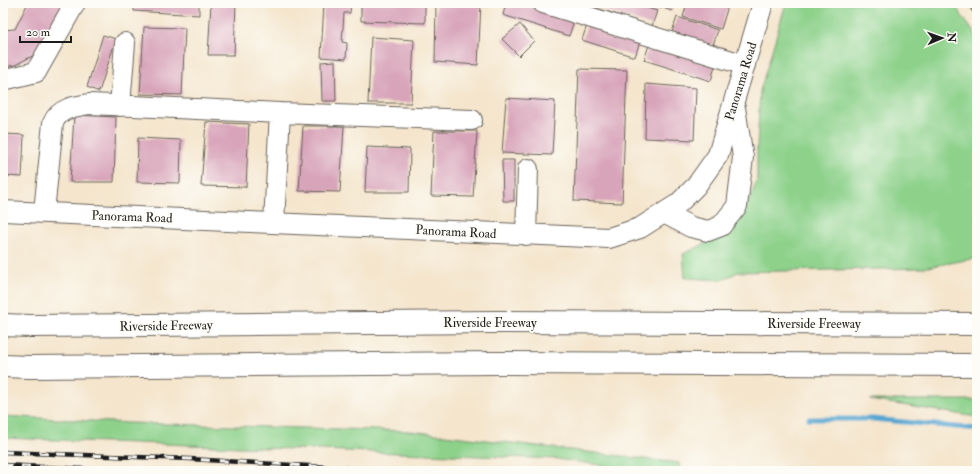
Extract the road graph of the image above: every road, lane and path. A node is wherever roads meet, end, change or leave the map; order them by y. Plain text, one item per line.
1 (75, 3) edge
2 (543, 3) edge
3 (763, 3) edge
4 (125, 43) dead end
5 (745, 65) junction
6 (3, 80) edge
7 (734, 102) junction
8 (120, 106) junction
9 (280, 113) junction
10 (472, 120) dead end
11 (528, 169) dead end
12 (3, 211) edge
13 (44, 212) junction
14 (664, 213) junction
15 (274, 222) junction
16 (526, 235) junction
17 (977, 324) edge
18 (3, 325) edge
19 (977, 365) edge
20 (3, 366) edge

1 - 6 street
2 - 5 street
3 - 5 street, Panorama Road
4 - 8 street
5 - 7 street, Panorama Road
7 - 14 street, Panorama Road
7 - 14 street
8 - 9 street
8 - 13 street
9 - 10 street
9 - 15 street
11 - 16 street
12 - 13 street, Panorama Road
13 - 15 street, Panorama Road
14 - 16 street, Panorama Road
15 - 16 street, Panorama Road
17 - 18 highway, Riverside Freeway
19 - 20 highway

